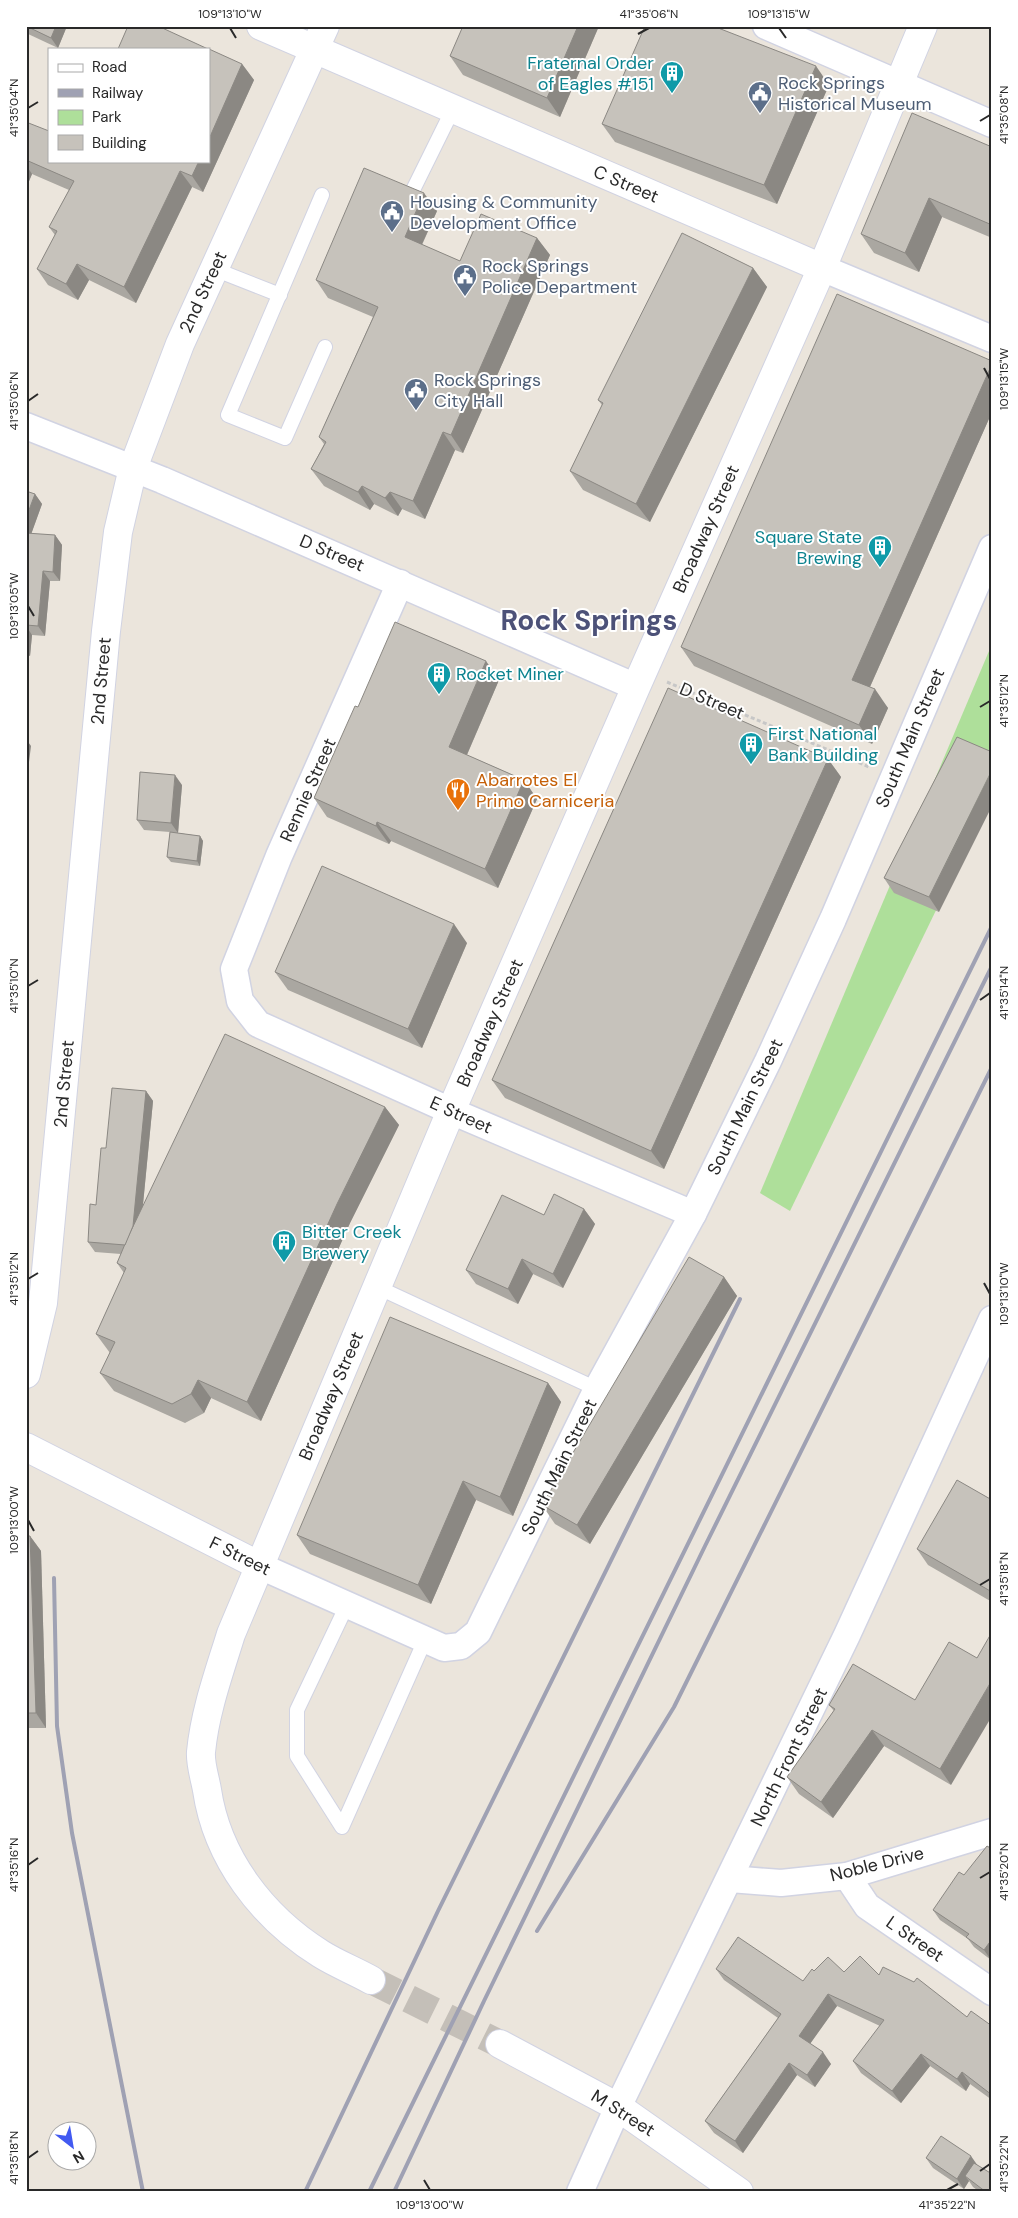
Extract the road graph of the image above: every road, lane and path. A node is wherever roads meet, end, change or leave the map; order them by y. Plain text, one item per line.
1 (261, 26) edge
2 (766, 26) edge
3 (923, 26) edge
4 (319, 38) edge
5 (898, 84) junction
6 (453, 110) junction
7 (992, 124) edge
8 (414, 190) edge
9 (322, 195) dead end
10 (214, 268) junction
11 (822, 268) junction
12 (280, 295) junction
13 (992, 338) edge
14 (325, 348) dead end
15 (26, 426) edge
16 (133, 468) junction
17 (992, 548) edge
18 (400, 582) junction
19 (639, 679) junction
20 (892, 777) junction
21 (240, 1001) joint
22 (451, 1111) junction
23 (693, 1214) junction
24 (377, 1287) junction
25 (992, 1319) edge
26 (984, 1356) edge
27 (26, 1374) edge
28 (597, 1389) junction
29 (26, 1447) edge
30 (260, 1566) junction
31 (347, 1605) junction
32 (425, 1640) junction
33 (461, 1646) joint
34 (992, 1832) edge
35 (847, 1876) junction
36 (730, 1878) junction
37 (371, 1980) tunnel mouth
38 (992, 1992) edge
39 (500, 2044) tunnel mouth
40 (618, 2107) junction
41 (580, 2192) edge
42 (740, 2192) edge

1 - 4 street, C Street
2 - 5 street
3 - 5 street, Broadway Street
4 - 6 street, C Street
4 - 10 street, 2nd Street
5 - 7 street
5 - 11 street, Broadway Street
6 - 8 lane
6 - 11 street, C Street
9 - 12 lane
10 - 12 lane
10 - 16 street, 2nd Street
11 - 13 street, C Street
11 - 19 street, Broadway Street
12 - 14 lane
15 - 16 street, D Street
16 - 18 street, D Street
16 - 27 street, 2nd Street
17 - 20 street, South Main Street
18 - 19 street, D Street
18 - 21 street, Rennie Street
19 - 20 path, D Street
19 - 22 street, Broadway Street
20 - 23 street, South Main Street
21 - 22 street, E Street
22 - 23 street, E Street
22 - 24 street, Broadway Street
23 - 28 street, South Main Street
24 - 28 lane
24 - 30 street, Broadway Street
25 - 26 street, North Front Street
26 - 36 street, North Front Street
28 - 33 street, South Main Street
29 - 30 street, F Street
30 - 31 street, F Street
30 - 37 street, Broadway Street
31 - 32 street, F Street
31 - 32 lane
32 - 33 street, F Street
34 - 35 street, Noble Drive
35 - 36 street, Noble Drive
35 - 38 street, L Street
36 - 40 street, North Front Street
39 - 40 street, M Street
40 - 41 street, North Front Street
40 - 42 street, M Street

